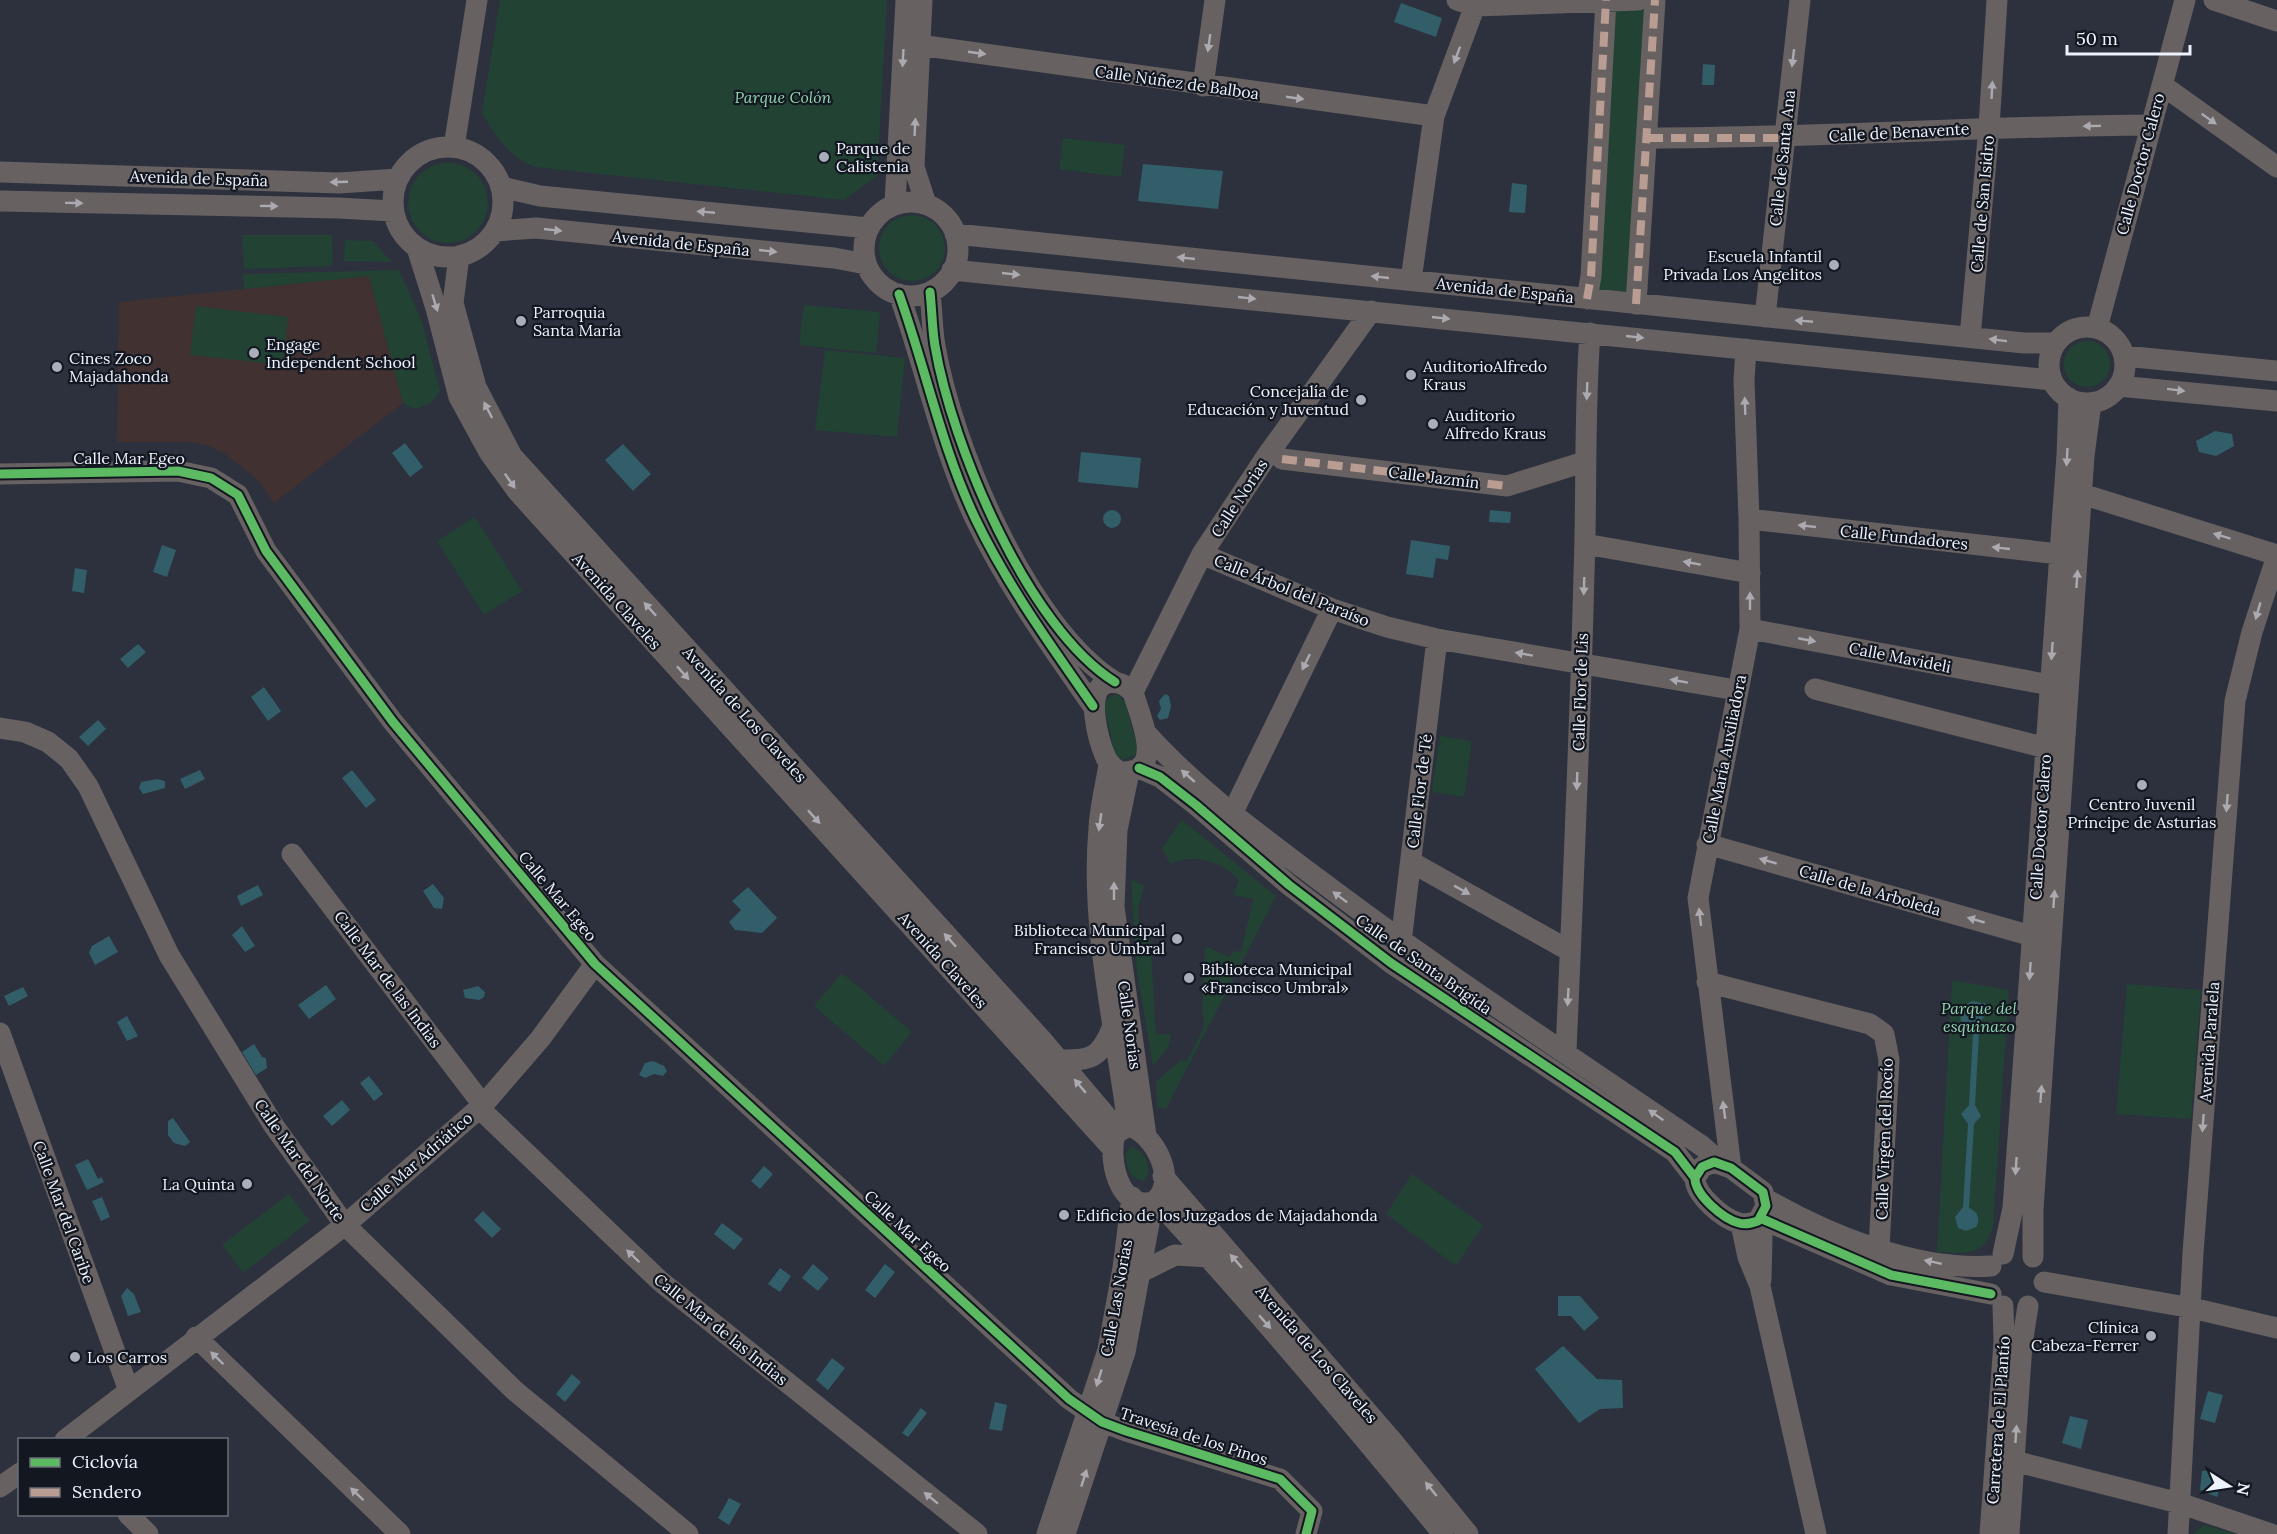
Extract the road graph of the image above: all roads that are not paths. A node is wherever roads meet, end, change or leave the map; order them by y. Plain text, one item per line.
1 (477, 0) edge
2 (906, 0) edge
3 (922, 0) edge
4 (1215, 0) edge
5 (1638, 0) edge
6 (1655, 0) edge
7 (1800, 0) edge
8 (1997, 0) edge
9 (2185, 0) edge
10 (2214, 0) edge
11 (1606, 1) edge
12 (1469, 2) edge
13 (2277, 21) edge
14 (919, 45) junction
15 (2162, 85) junction
16 (1203, 86) junction
17 (1434, 117) junction
18 (2151, 125) junction
19 (1989, 127) junction
20 (1648, 138) junction
21 (1784, 138) junction
22 (454, 147) junction
23 (2277, 167) edge
24 (0, 172) edge
25 (398, 179) junction
26 (501, 188) junction
27 (0, 201) edge
28 (895, 204) junction
29 (926, 204) junction
30 (393, 211) junction
31 (868, 228) junction
32 (495, 231) junction
33 (955, 234) junction
34 (417, 248) junction
35 (459, 256) junction
36 (866, 264) junction
37 (952, 270) junction
38 (1411, 280) junction
39 (930, 292) junction
40 (899, 294) junction
41 (1587, 299) junction
42 (1636, 304) junction
43 (1371, 311) junction
44 (1765, 317) junction
45 (2097, 328) junction
46 (1590, 333) junction
47 (1970, 336) junction
48 (2056, 343) junction
49 (1746, 349) junction
50 (2124, 356) junction
51 (2277, 371) edge
52 (2052, 380) junction
53 (2118, 386) junction
54 (2069, 398) junction
55 (2277, 400) edge
56 (2091, 402) junction
57 (1282, 459) dead end
58 (1584, 462) junction
59 (0, 474) edge
60 (2082, 494) junction
61 (1749, 519) junction
62 (1585, 544) junction
63 (1202, 554) junction
64 (2059, 554) junction
65 (2277, 556) edge
66 (1750, 573) junction
67 (1332, 609) junction
68 (1750, 629) junction
69 (1437, 639) junction
70 (1582, 664) junction
71 (2050, 685) junction
72 (1124, 687) junction
73 (1815, 688) dead end
74 (1736, 690) junction
75 (1093, 706) junction
76 (0, 728) edge
77 (1145, 732) junction
78 (2046, 748) junction
79 (1110, 764) junction
80 (1134, 770) junction
81 (1232, 814) junction
82 (1707, 844) junction
83 (292, 854) dead end
84 (1411, 862) junction
85 (2032, 936) junction
86 (1401, 942) junction
87 (1570, 951) junction
88 (595, 964) junction
89 (1707, 982) junction
90 (1113, 1026) junction
91 (0, 1034) edge
92 (1566, 1051) junction
93 (1058, 1060) junction
94 (481, 1106) junction
95 (1126, 1135) junction
96 (1726, 1165) junction
97 (1163, 1176) junction
98 (1695, 1178) junction
99 (1132, 1197) junction
100 (1154, 1201) junction
101 (1756, 1215) junction
102 (345, 1225) junction
103 (1798, 1235) junction
104 (1879, 1248) junction
105 (1209, 1257) junction
106 (2033, 1257) junction
107 (1997, 1260) junction
108 (1141, 1272) junction
109 (1762, 1277) junction
110 (2044, 1282) junction
111 (1997, 1300) junction
112 (2028, 1306) junction
113 (2192, 1308) junction
114 (2277, 1328) edge
115 (196, 1337) junction
116 (129, 1391) junction
117 (1095, 1417) junction
118 (68, 1438) edge
119 (2014, 1461) junction
120 (18, 1474) edge
121 (0, 1487) edge
122 (2179, 1503) junction
123 (129, 1516) edge
124 (148, 1534) edge
125 (399, 1534) edge
126 (688, 1534) edge
127 (976, 1534) edge
128 (1047, 1534) edge
129 (1065, 1534) edge
130 (1306, 1534) edge
131 (1443, 1534) edge
132 (1468, 1534) edge
133 (1816, 1534) edge
134 (1990, 1534) edge
135 (2008, 1534) edge
136 (2178, 1534) edge
137 (2271, 1534) edge

1 - 22 street
2 -> 28 street
3 - 14 street
4 -> 16 street
5 - 11 street
6 - 20 street
7 -> 21 street, Calle de Santa Ana
19 -> 8 street, Calle de San Isidro
9 - 15 street, Calle Doctor Calero
10 - 13 street
11 - 12 street
11 - 41 street
12 -> 17 street
14 -> 16 street, Calle Núñez de Balboa
29 -> 14 street
15 - 18 street, Calle Doctor Calero
15 -> 23 street
16 -> 17 street, Calle Núñez de Balboa
17 - 38 street
18 -> 19 street, Calle de Benavente
18 - 45 street, Calle Doctor Calero
19 - 21 street, Calle de Benavente
19 - 47 street, Calle de San Isidro
20 - 21 street, Calle de Benavente
20 - 42 street
21 - 44 street, Calle de Santa Ana
22 - 25 street
22 - 26 street
25 -> 24 street, Avenida de España
25 - 30 street
31 -> 26 street, Avenida de España
26 - 32 street
27 -> 30 street, Avenida de España
28 - 29 street
28 - 31 street
29 - 33 street
30 - 34 street
31 - 36 street
32 - 35 street
32 -> 36 street, Avenida de España
33 - 37 street
38 -> 33 street, Avenida de España
34 - 35 street
34 -> 95 street, Avenida Claveles
93 -> 35 street, Avenida de Los Claveles
36 - 40 street
37 - 39 street
37 -> 43 street, Avenida de España
38 - 41 street, Avenida de España
39 - 40 street
39 - 72 street
40 - 75 street
41 - 42 street, Avenida de España
42 - 44 street, Avenida de España
43 -> 46 street, Avenida de España
43 - 63 street, Calle Norias
47 -> 44 street, Avenida de España
45 - 48 street
45 - 50 street
46 -> 49 street, Avenida de España
46 -> 58 street, Calle Flor de Lis
48 -> 47 street, Avenida de España
48 - 52 street
49 - 52 street, Avenida de España
61 -> 49 street, Calle María Auxiliadora
50 - 51 street
50 - 53 street
52 - 54 street
53 -> 55 street
53 - 56 street
54 - 56 street
54 -> 64 street, Calle Doctor Calero
56 - 60 street, Calle Doctor Calero
57 - 58 street, Calle Jazmín
58 - 62 street, Calle Flor de Lis
59 - 88 street, Calle Mar Egeo
65 -> 60 street
106 -> 60 street, Calle Doctor Calero
64 -> 61 street, Calle Fundadores
61 - 66 street, Calle María Auxiliadora
66 -> 62 street
62 -> 70 street, Calle Flor de Lis
63 - 67 street, Calle Árbol del Paraíso
63 - 72 street, Calle Norias
64 -> 71 street, Calle Doctor Calero
65 -> 113 street, Avenida Paralela
68 -> 66 street, Calle María Auxiliadora
67 - 69 street, Calle Árbol del Paraíso
67 -> 81 street
68 -> 71 street, Calle Mavideli
68 - 74 street, Calle María Auxiliadora
70 -> 69 street, Calle Árbol del Paraíso
69 - 84 street, Calle Flor de Té
74 -> 70 street, Calle Árbol del Paraíso
70 -> 87 street, Calle Flor de Lis
71 - 78 street, Calle Doctor Calero
72 - 75 street
72 - 77 street, Calle Norias
73 - 78 street
74 - 82 street, Calle María Auxiliadora
75 - 79 street
76 - 102 street, Calle Mar del Norte
77 - 80 street, Calle Norias
81 -> 77 street, Calle de Santa Brígida
78 - 85 street, Calle Doctor Calero
79 - 80 street, Calle de Santa Brígida
79 -> 90 street, Calle Norias
95 -> 80 street, Calle Norias
80 - 98 street, Calle de Santa Brígida
86 -> 81 street, Calle de Santa Brígida
85 -> 82 street, Calle de la Arboleda
89 -> 82 street, Calle María Auxiliadora
83 - 94 street, Calle Mar de las Indias
84 - 86 street, Calle Flor de Té
84 -> 87 street
85 -> 107 street, Calle Doctor Calero
86 - 92 street, Calle de Santa Brígida
87 -> 92 street, Calle Flor de Lis
88 - 94 street, Calle Mar Adriático
88 - 117 street, Calle Mar Egeo
96 -> 89 street, Calle María Auxiliadora
89 - 104 street, Calle Virgen del Rocío
90 - 93 street
90 - 95 street, Calle Norias
91 - 116 street, Calle Mar del Caribe
96 -> 92 street, Calle de Santa Brígida
95 -> 93 street, Avenida de Los Claveles
94 - 102 street, Calle Mar Adriático
127 -> 94 street, Calle Mar de las Indias
95 - 97 street
95 - 99 street
96 - 98 street
96 - 101 street, Calle de Santa Brígida
97 - 100 street
132 -> 97 street, Avenida de Los Claveles
98 - 101 street, Calle de Santa Brígida
99 - 100 street
99 -> 117 street, Calle Las Norias
100 - 105 street, Avenida de Los Claveles
100 - 108 street
101 - 103 street
101 - 104 street
101 - 109 street
102 - 115 street, Calle Mar Adriático
102 - 126 street, Calle Mar del Norte
103 - 109 street
103 - 111 street
107 -> 104 street
105 - 108 street
105 -> 131 street, Avenida de Los Claveles
106 - 107 street
106 - 110 street
107 - 111 street
108 - 117 street
109 - 133 street
110 - 112 street
110 - 113 street
111 - 112 street
111 - 134 street, Carretera de El Plantío
119 -> 112 street, Carretera de El Plantío
113 - 114 street
113 - 122 street, Avenida Paralela
115 - 116 street, Calle Mar Adriático
125 -> 115 street
116 - 118 street, Calle Mar Adriático
117 - 128 street, Calle Las Norias
129 -> 117 street
117 - 130 street, Travesía de los Pinos
119 - 122 street
119 - 135 street, Carretera de El Plantío
120 - 121 street
122 - 136 street, Avenida Paralela
122 - 137 street
123 - 124 street

